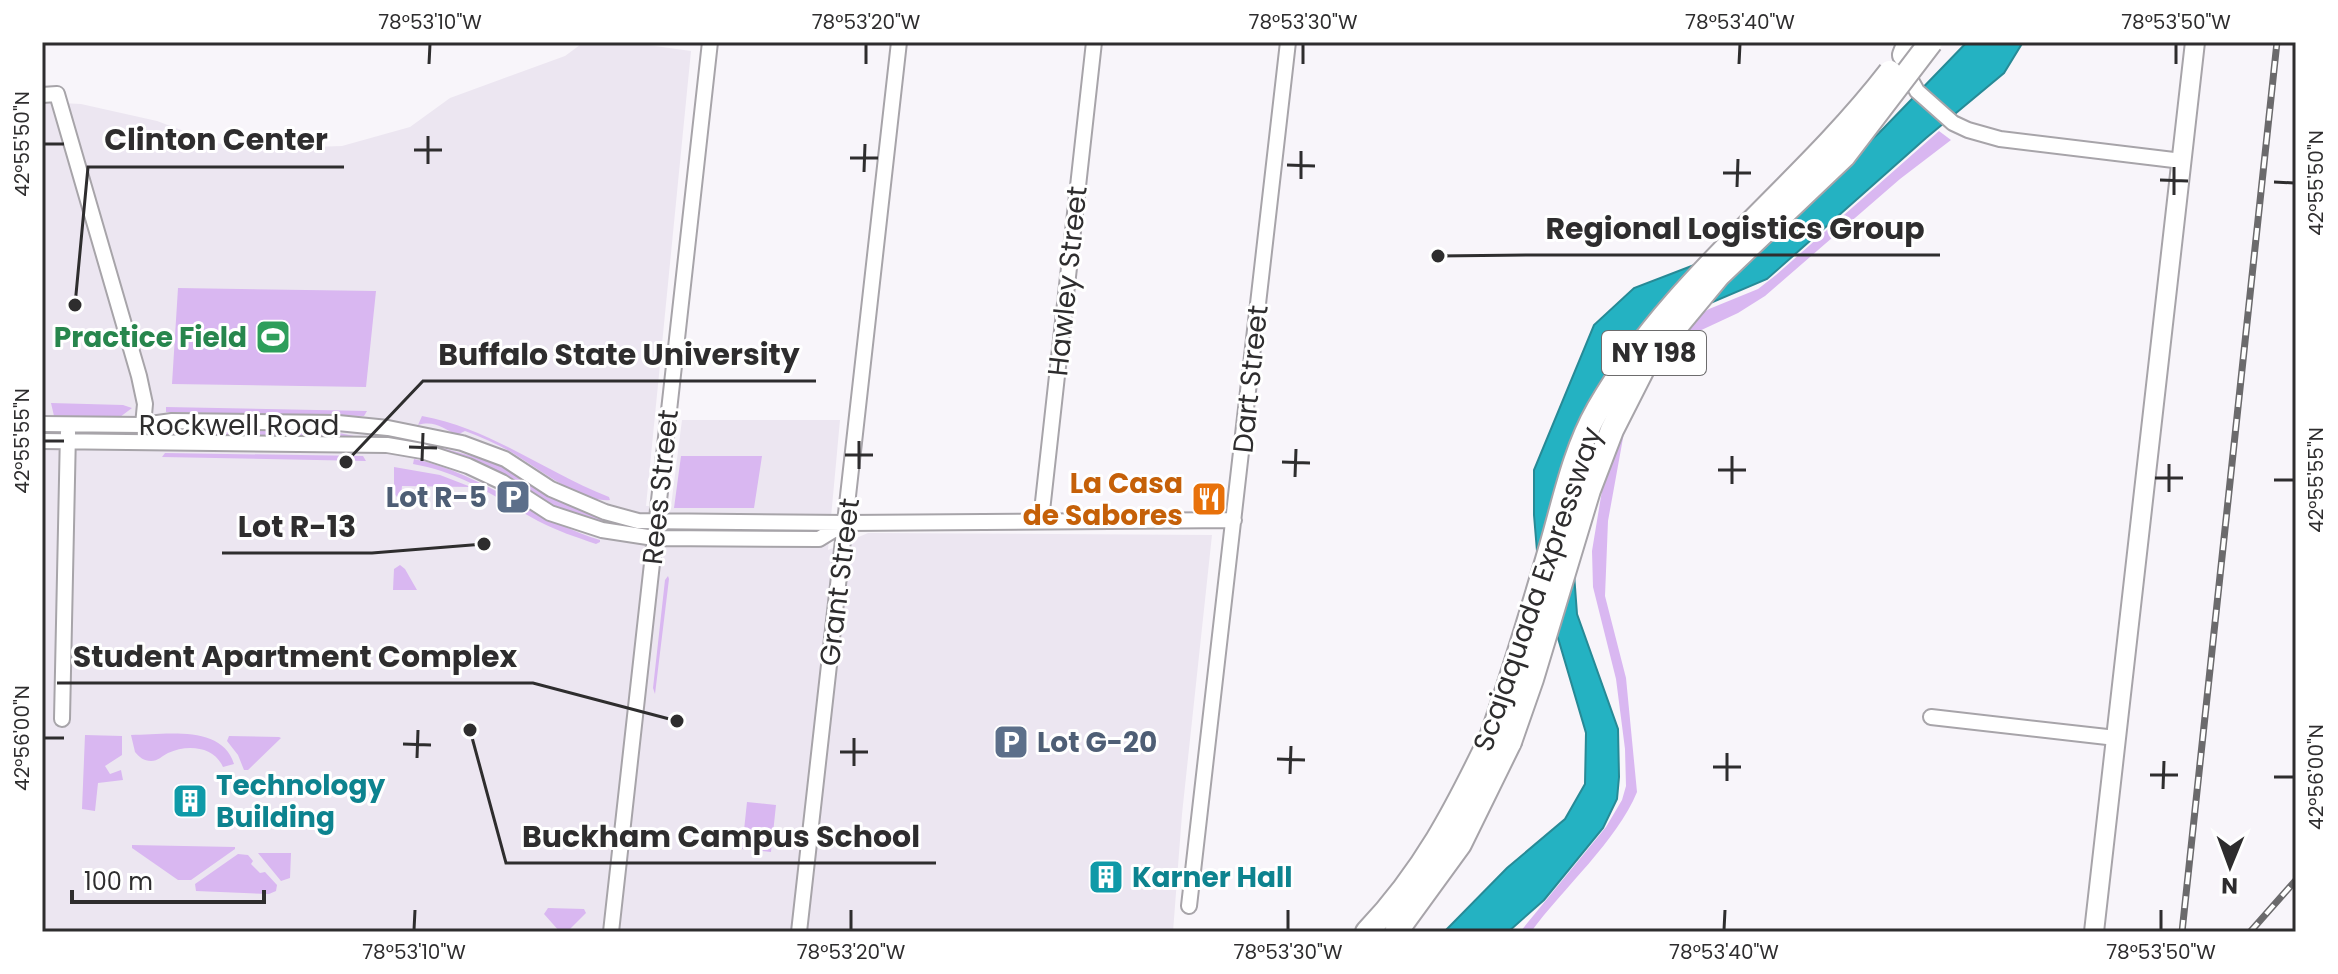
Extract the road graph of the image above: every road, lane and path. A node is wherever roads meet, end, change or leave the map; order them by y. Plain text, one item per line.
1 (710, 42) edge
2 (899, 42) edge
3 (1094, 42) edge
4 (1288, 42) edge
5 (1931, 42) edge
6 (1943, 42) edge
7 (2195, 42) edge
8 (1907, 49) edge
9 (49, 94) edge
10 (2182, 161) junction
11 (42, 424) edge
12 (68, 424) junction
13 (143, 425) junction
14 (42, 441) edge
15 (68, 441) junction
16 (1041, 520) junction
17 (1234, 520) junction
18 (656, 522) junction
19 (846, 523) junction
20 (654, 538) junction
21 (1931, 717) dead end
22 (62, 719) dead end
23 (2116, 738) junction
24 (1500, 740) junction
25 (1189, 906) dead end
26 (611, 932) edge
27 (799, 932) edge
28 (1367, 932) edge
29 (1396, 932) edge
30 (2094, 932) edge

1 - 18 street, Rees Street
2 - 19 street, Grant Street
3 - 16 street, Hawley Street
4 - 17 street, Dart Street
5 - 8 highway, Scajaquada Expressway / NY 198, bridge
6 - 8 highway, bridge
7 - 10 main road
8 - 10 street
8 - 24 highway, Scajaquada Expressway / NY 198, bridge
9 - 13 street
10 - 23 main road
11 - 12 street, Rockwell Road
12 - 13 street, Rockwell Road
12 - 15 street
13 - 18 street, Rockwell Road
14 - 15 street, Rockwell Road
15 - 20 street, Rockwell Road
15 - 22 street
16 - 17 street, Rockwell Road
16 - 19 street, Rockwell Road
17 - 25 street, Dart Street
18 - 19 street, Rockwell Road
18 - 20 street, Rees Street
19 - 20 street, Rockwell Road
19 - 27 street, Grant Street
20 - 26 street, Rees Street
21 - 23 street
23 - 30 main road
24 - 28 highway, Scajaquada Expressway / NY 198
24 - 29 highway, Scajaquada Expressway / NY 198

